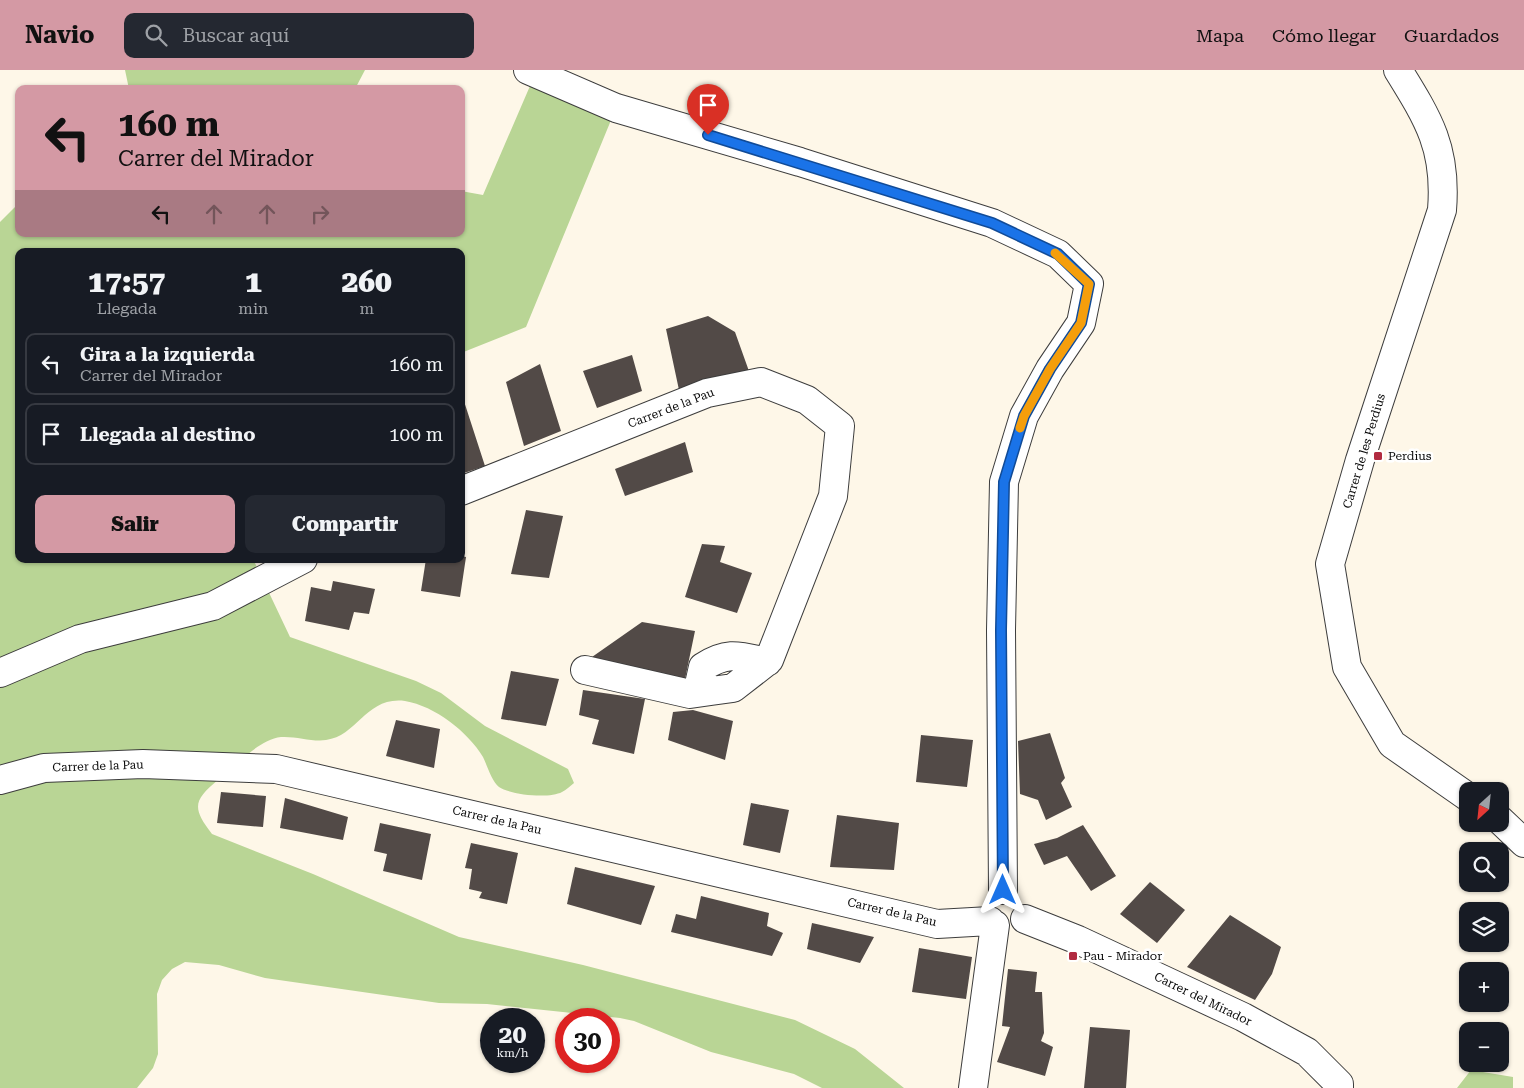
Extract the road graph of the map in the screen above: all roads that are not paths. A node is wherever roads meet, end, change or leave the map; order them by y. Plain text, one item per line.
1 (528, 70) edge
2 (1398, 70) edge
3 (465, 489) edge
4 (295, 563) edge
5 (585, 670) dead end
6 (0, 673) edge
7 (0, 780) edge
8 (1459, 791) edge
9 (1509, 829) edge
10 (1524, 843) edge
11 (1003, 890) junction
12 (1025, 919) junction
13 (992, 923) junction
14 (973, 1088) edge
15 (1339, 1088) edge

1 - 11 street
2 - 8 street, Carrer de les Perdius
3 - 5 street, Carrer de la Pau
4 - 6 street
7 - 13 street, Carrer de la Pau
9 - 10 street
11 - 12 street
11 - 13 street
12 - 13 street
12 - 15 street, Carrer del Mirador
13 - 14 street

